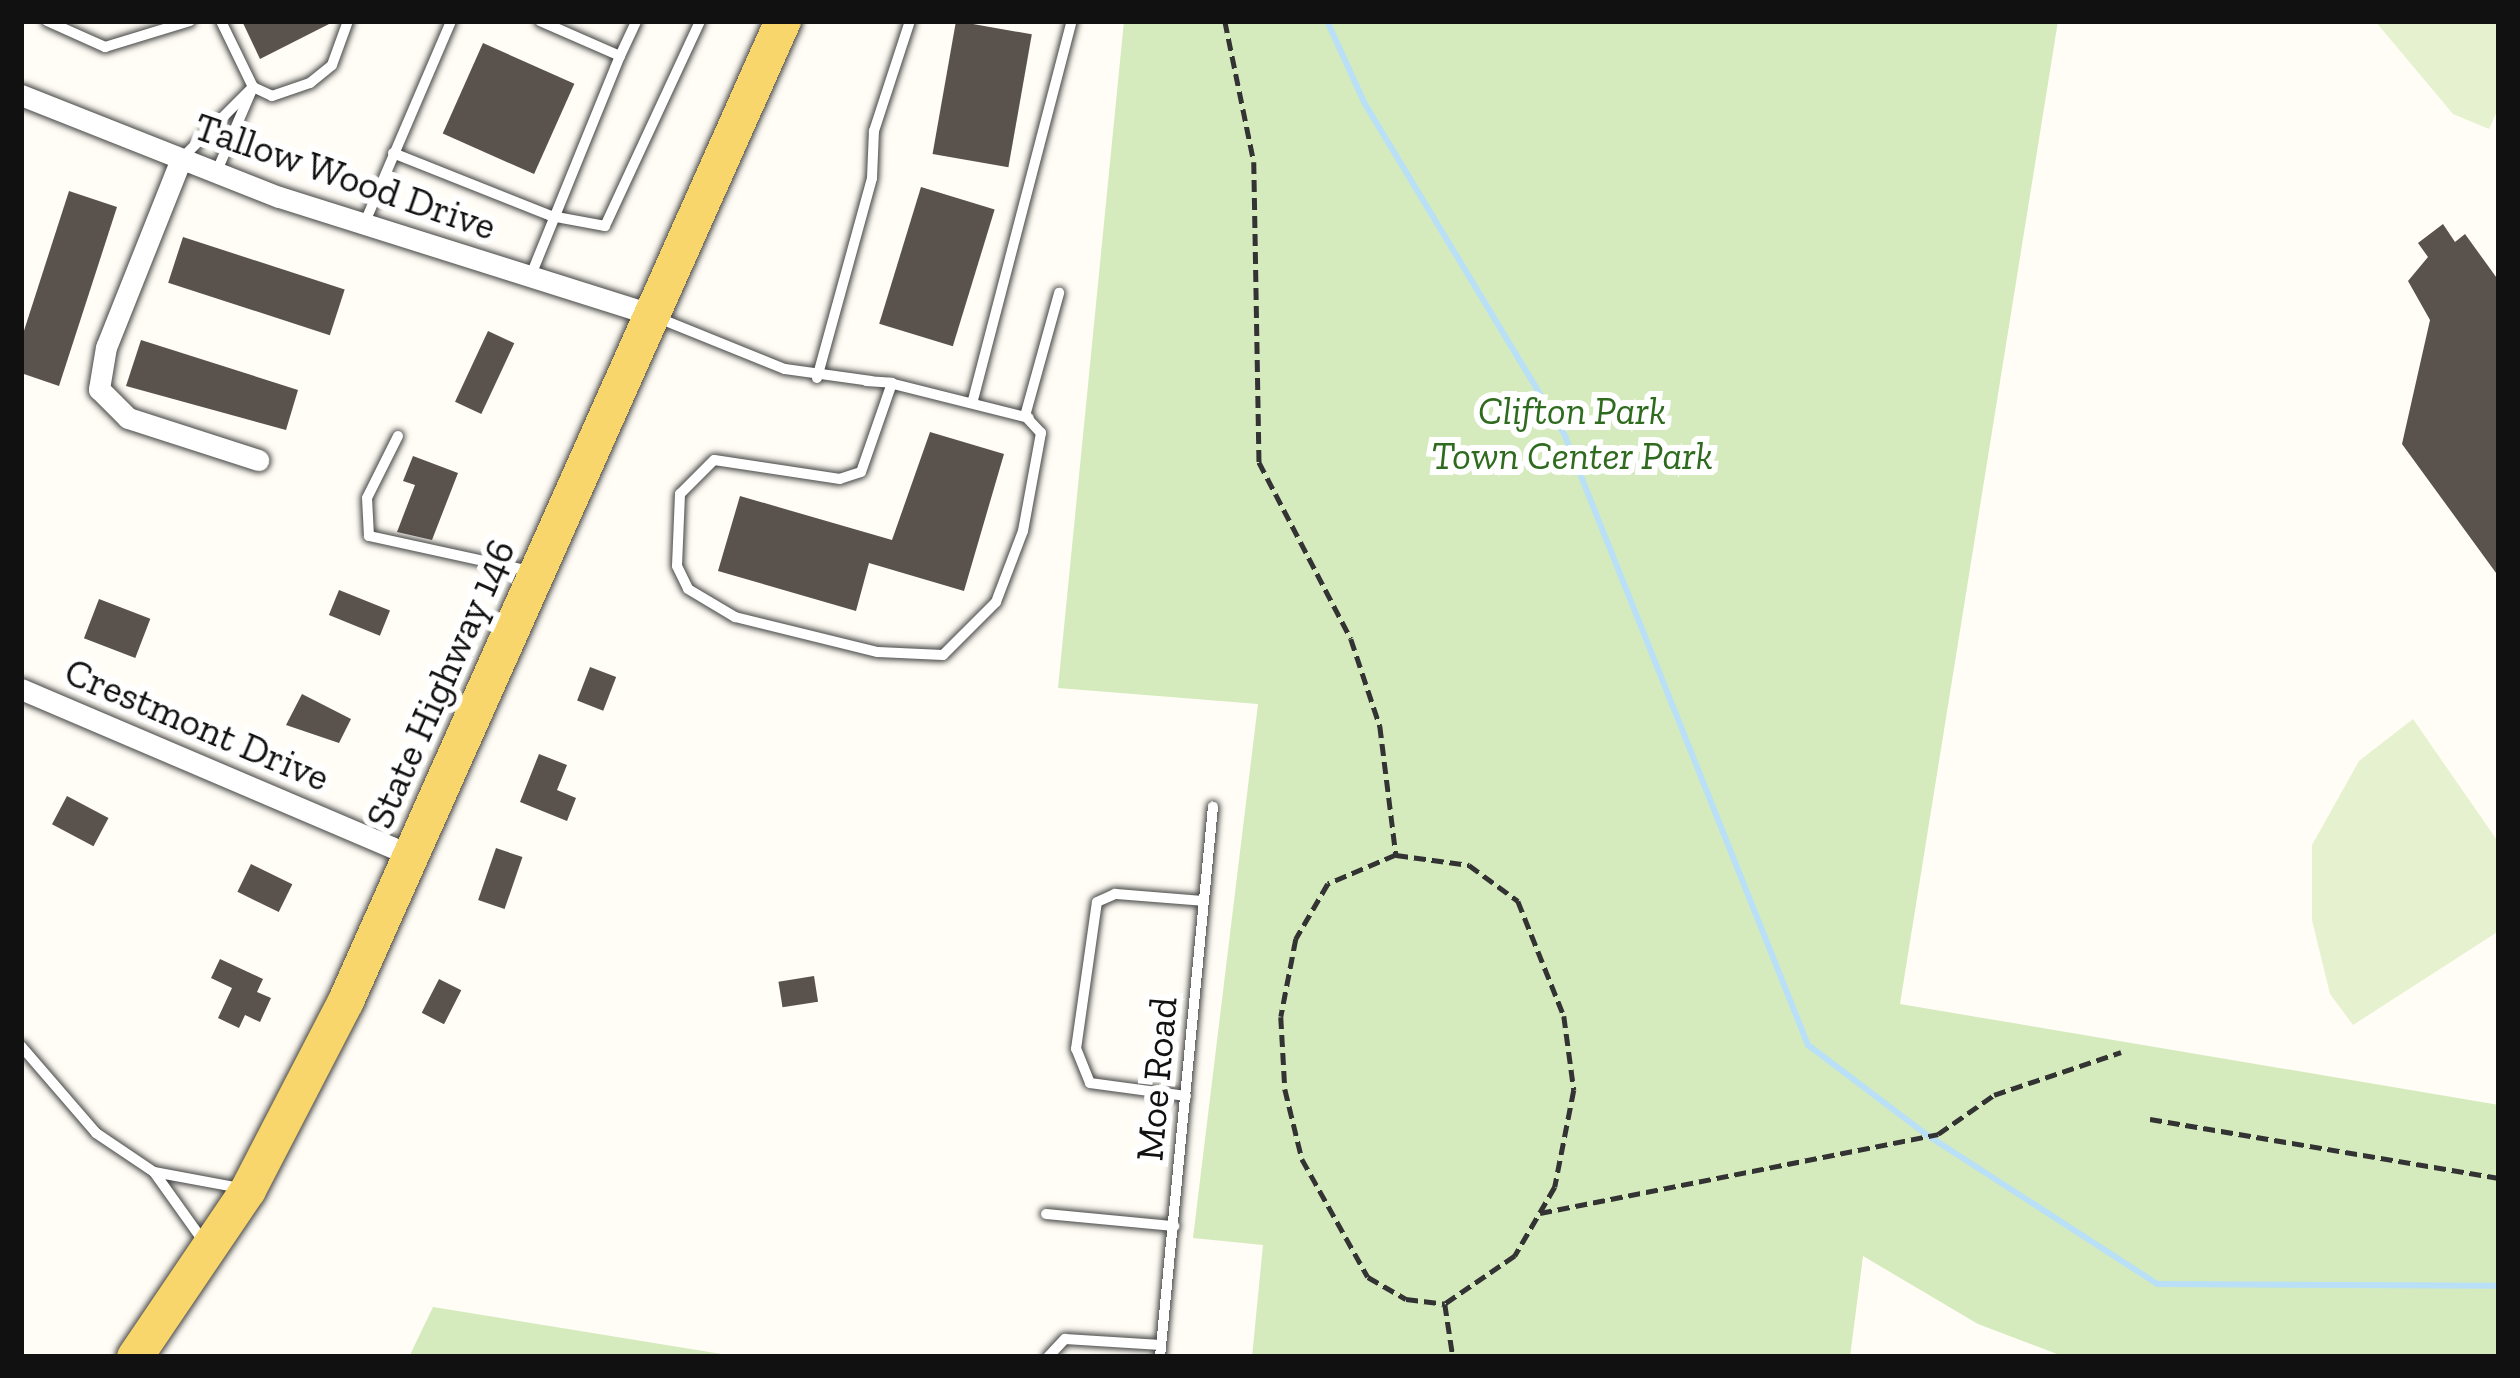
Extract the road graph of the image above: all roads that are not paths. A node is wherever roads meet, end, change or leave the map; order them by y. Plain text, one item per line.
1 (190, 21) edge
2 (221, 21) edge
3 (348, 21) edge
4 (451, 21) edge
5 (540, 21) edge
6 (636, 21) edge
7 (700, 21) edge
8 (783, 21) edge
9 (910, 21) edge
10 (1072, 21) edge
11 (54, 23) edge
12 (569, 27) edge
13 (620, 56) junction
14 (253, 87) junction
15 (21, 95) edge
16 (393, 153) junction
17 (181, 159) junction
18 (216, 173) junction
19 (551, 216) junction
20 (364, 224) junction
21 (530, 278) junction
22 (1059, 292) dead end
23 (650, 314) junction
24 (812, 377) junction
25 (892, 383) junction
26 (973, 400) junction
27 (1025, 416) junction
28 (398, 436) dead end
29 (258, 460) dead end
30 (536, 574) junction
31 (21, 689) edge
32 (1213, 807) dead end
33 (412, 856) junction
34 (1204, 902) junction
35 (21, 1046) edge
36 (1186, 1096) junction
37 (154, 1172) junction
38 (248, 1190) junction
39 (1046, 1214) dead end
40 (1174, 1226) junction
41 (211, 1251) junction
42 (1160, 1351) edge
43 (135, 1357) edge
44 (1048, 1357) edge

1 - 11 lane
2 - 14 lane
3 - 14 lane
4 - 16 lane
5 - 12 lane
6 - 13 lane
7 - 19 lane
8 - 23 main road, State Highway 146
9 - 24 lane
10 - 26 lane
12 - 13 lane
13 - 19 lane
14 - 17 lane
14 - 18 lane
15 - 17 street, Tallow Wood Drive
16 - 19 lane
16 - 20 lane
17 - 18 street, Tallow Wood Drive
17 - 29 street
18 - 20 street, Tallow Wood Drive
19 - 21 lane
20 - 21 street, Tallow Wood Drive
21 - 23 street, Tallow Wood Drive
22 - 27 lane
23 - 24 lane
23 - 30 main road, State Highway 146
24 - 25 lane
25 - 26 lane
25 - 27 lane
26 - 27 lane
28 - 30 lane
30 - 33 main road, State Highway 146
31 - 33 street, Crestmont Drive
32 - 34 lane, Moe Road
33 - 38 main road, State Highway 146
34 - 36 lane, Moe Road
34 - 36 lane
35 - 37 lane
36 - 40 lane, Moe Road
37 - 38 lane
37 - 41 lane
38 - 41 main road, State Highway 146
39 - 40 lane
40 - 42 lane, Moe Road
41 - 43 main road, State Highway 146
42 - 44 lane

